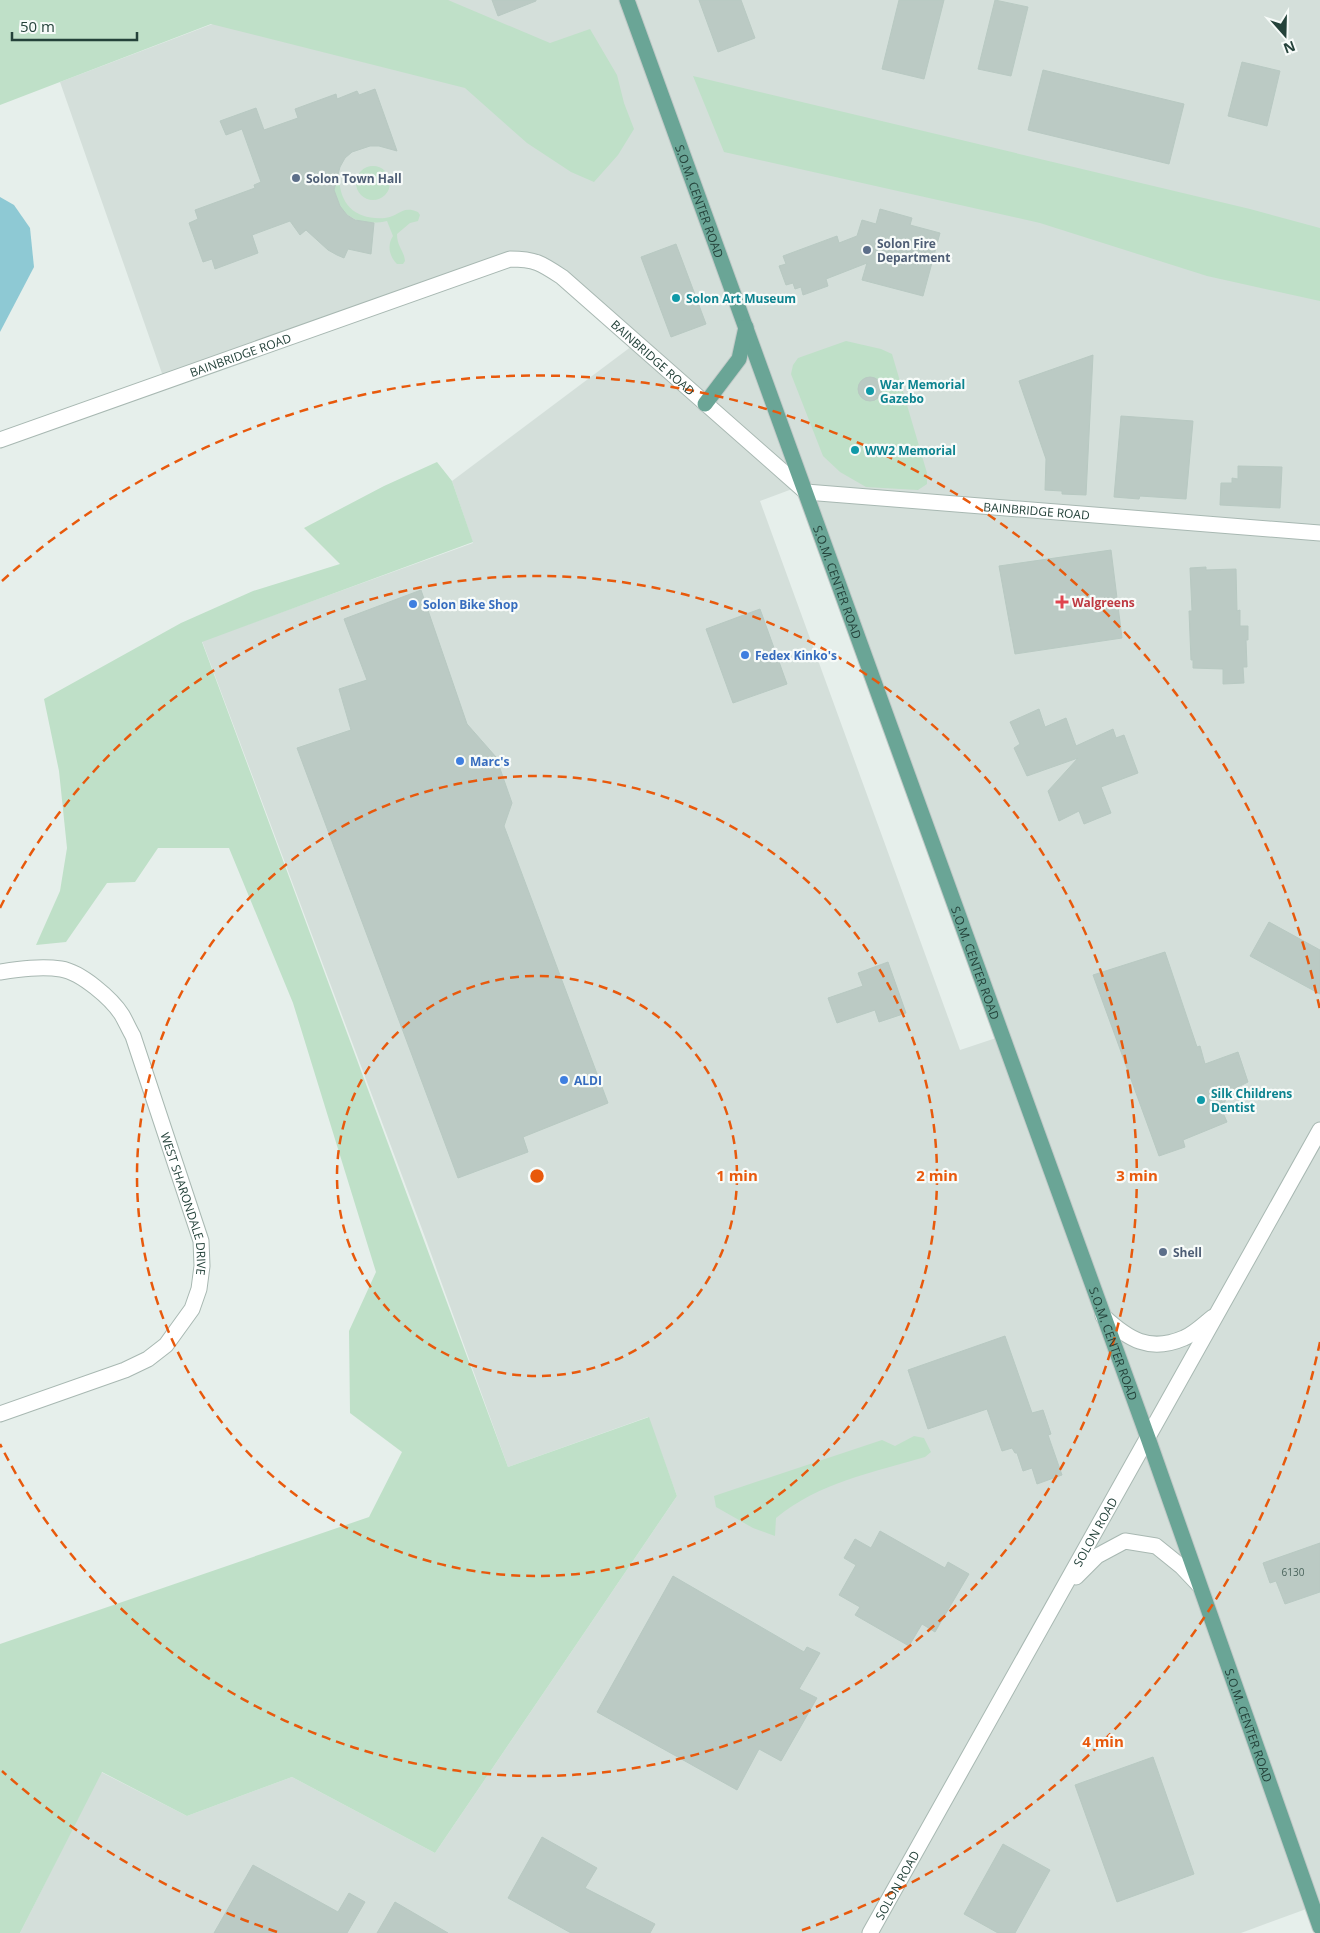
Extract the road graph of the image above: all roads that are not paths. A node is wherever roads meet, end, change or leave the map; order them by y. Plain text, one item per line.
1 (627, 0) edge
2 (746, 327) junction
3 (705, 404) junction
4 (0, 440) edge
5 (806, 492) junction
6 (1320, 533) edge
7 (0, 972) edge
8 (1320, 1130) edge
9 (1315, 1150) edge
10 (1218, 1313) junction
11 (1103, 1316) junction
12 (0, 1414) edge
13 (1148, 1438) junction
14 (1199, 1585) junction
15 (1063, 1590) junction
16 (1320, 1926) edge
17 (870, 1933) edge

1 - 2 main road, S.O.M. CENTER ROAD
2 - 3 main road
2 - 5 main road, S.O.M. CENTER ROAD
3 - 4 street, BAINBRIDGE ROAD
3 - 5 street, BAINBRIDGE ROAD
5 - 6 street, BAINBRIDGE ROAD
5 - 11 main road, S.O.M. CENTER ROAD
7 - 12 street, WEST SHARONDALE DRIVE
8 - 9 street, SOLON ROAD
9 - 10 street, SOLON ROAD
10 - 11 street
10 - 13 street, SOLON ROAD
11 - 13 main road, S.O.M. CENTER ROAD
13 - 14 main road, S.O.M. CENTER ROAD
13 - 15 street, SOLON ROAD
14 - 15 street
14 - 16 main road, S.O.M. CENTER ROAD
15 - 17 street, SOLON ROAD

